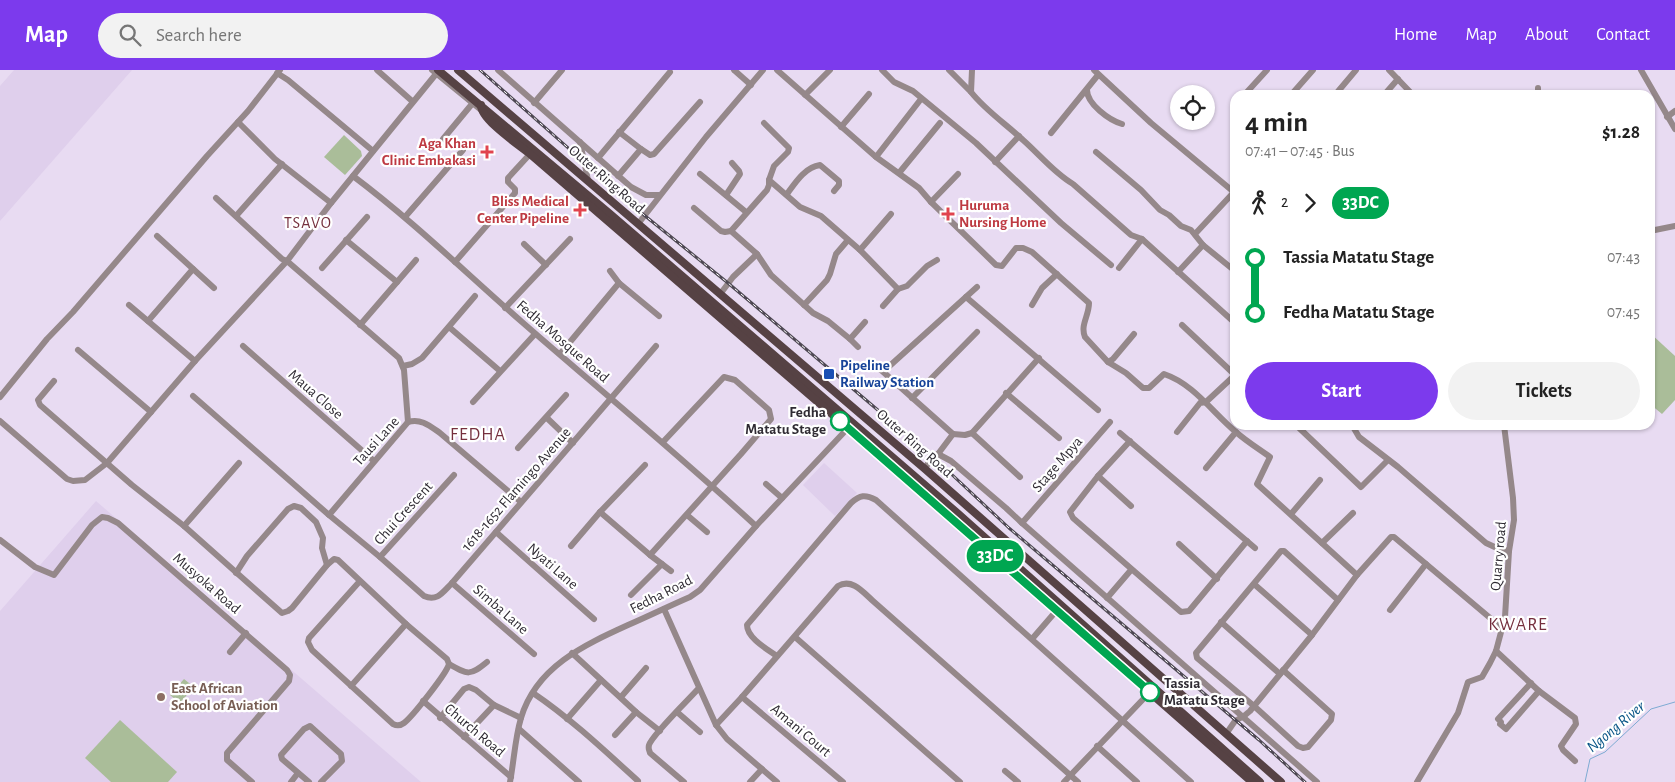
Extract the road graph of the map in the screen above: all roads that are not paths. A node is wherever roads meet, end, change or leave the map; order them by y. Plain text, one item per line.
1 (377, 70) edge
2 (458, 70) edge
3 (498, 70) edge
4 (562, 70) edge
5 (734, 70) edge
6 (763, 70) edge
7 (777, 70) edge
8 (830, 70) edge
9 (882, 70) edge
10 (948, 70) edge
11 (972, 70) edge
12 (1267, 70) edge
13 (1313, 70) edge
14 (1356, 70) edge
15 (1389, 70) edge
16 (1641, 70) edge
17 (435, 71) edge
18 (279, 72) edge
19 (670, 72) dead end
20 (1096, 72) edge
21 (1398, 79) junction
22 (751, 85) junction
23 (1087, 90) junction
24 (1249, 90) edge
25 (1295, 90) edge
26 (1339, 90) edge
27 (1388, 90) edge
28 (1408, 90) edge
29 (1652, 90) edge
30 (971, 92) junction
31 (869, 94) dead end
32 (805, 95) junction
33 (1655, 95) edge
34 (921, 99) junction
35 (412, 102) junction
36 (700, 102) dead end
37 (534, 103) junction
38 (472, 104) junction
39 (481, 108) junction
40 (1675, 111) edge
41 (1667, 117) junction
42 (238, 122) junction
43 (764, 123) dead end
44 (940, 123) dead end
45 (1122, 124) dead end
46 (841, 127) junction
47 (1675, 129) edge
48 (619, 132) junction
49 (1051, 133) dead end
50 (1019, 136) junction
51 (443, 139) dead end
52 (580, 142) junction
53 (641, 149) junction
54 (463, 150) dead end
55 (373, 151) junction
56 (1096, 152) dead end
57 (530, 154) junction
58 (876, 157) junction
59 (598, 158) junction
60 (995, 162) junction
61 (732, 163) dead end
62 (282, 164) junction
63 (899, 173) junction
64 (700, 174) dead end
65 (958, 174) dead end
66 (353, 176) junction
67 (618, 176) junction
68 (588, 180) junction
69 (769, 180) junction
70 (1230, 190) edge
71 (834, 191) dead end
72 (786, 194) junction
73 (659, 195) junction
74 (726, 195) junction
75 (1230, 197) edge
76 (216, 198) dead end
77 (932, 202) junction
78 (331, 203) junction
79 (694, 208) dead end
80 (746, 212) junction
81 (892, 214) dead end
82 (236, 216) junction
83 (367, 217) dead end
84 (405, 217) junction
85 (638, 224) junction
86 (1675, 226) edge
87 (1655, 230) edge
88 (731, 231) junction
89 (1195, 234) junction
90 (157, 236) dead end
91 (570, 239) dead end
92 (1142, 239) junction
93 (346, 240) junction
94 (848, 240) junction
95 (524, 244) dead end
96 (1203, 246) junction
97 (860, 250) junction
98 (757, 254) junction
99 (416, 260) dead end
100 (937, 260) dead end
101 (287, 261) junction
102 (455, 262) junction
103 (1111, 264) dead end
104 (546, 266) junction
105 (1230, 267) edge
106 (322, 268) dead end
107 (1119, 268) dead end
108 (193, 269) junction
109 (610, 270) dead end
110 (1178, 272) junction
111 (1057, 274) junction
112 (397, 282) junction
113 (619, 283) junction
114 (977, 287) dead end
115 (214, 288) dead end
116 (898, 289) junction
117 (721, 293) junction
118 (475, 296) dead end
119 (966, 297) junction
120 (1032, 304) dead end
121 (128, 305) dead end
122 (804, 305) junction
123 (883, 306) dead end
124 (506, 308) junction
125 (659, 316) dead end
126 (1230, 319) edge
127 (148, 321) junction
128 (865, 322) dead end
129 (360, 324) junction
130 (1182, 325) dead end
131 (449, 327) junction
132 (977, 332) dead end
133 (536, 334) junction
134 (1134, 334) dead end
135 (747, 337) junction
136 (850, 339) junction
137 (243, 346) dead end
138 (656, 346) dead end
139 (858, 347) dead end
140 (78, 350) dead end
141 (560, 354) junction
142 (1039, 358) junction
143 (195, 361) junction
144 (872, 362) dead end
145 (1108, 362) junction
146 (403, 366) junction
147 (1230, 370) edge
148 (500, 371) junction
149 (884, 371) junction
150 (1230, 380) edge
151 (54, 381) dead end
152 (1006, 393) junction
153 (566, 395) dead end
154 (193, 396) dead end
155 (0, 397) edge
156 (610, 398) junction
157 (912, 398) junction
158 (473, 402) dead end
159 (1206, 402) junction
160 (1098, 410) dead end
161 (151, 412) junction
162 (547, 418) junction
163 (0, 421) edge
164 (408, 422) junction
165 (1110, 422) dead end
166 (1230, 426) edge
167 (848, 428) junction
168 (1301, 430) edge
169 (1355, 430) edge
170 (1505, 430) edge
171 (1177, 432) dead end
172 (1236, 432) joint
173 (972, 433) junction
174 (1120, 433) dead end
175 (953, 434) junction
176 (1059, 438) dead end
177 (1130, 441) junction
178 (663, 442) junction
179 (573, 443) junction
180 (518, 448) dead end
181 (938, 454) junction
182 (1387, 460) junction
183 (374, 461) junction
184 (107, 463) junction
185 (239, 463) dead end
186 (645, 466) dead end
187 (1206, 468) dead end
188 (924, 469) junction
189 (454, 475) dead end
190 (1098, 476) junction
191 (1020, 477) dead end
192 (1320, 480) dead end
193 (766, 484) dead end
194 (713, 486) junction
195 (782, 498) junction
196 (521, 502) junction
197 (1131, 506) dead end
198 (600, 512) junction
199 (1353, 513) dead end
200 (1291, 514) junction
201 (329, 515) junction
202 (687, 515) junction
203 (1022, 523) junction
204 (184, 526) junction
205 (756, 526) junction
206 (496, 532) junction
207 (707, 532) dead end
208 (0, 540) edge
209 (1247, 541) junction
210 (1322, 543) junction
211 (1179, 544) dead end
212 (572, 546) dead end
213 (1255, 548) dead end
214 (1510, 551) junction
215 (650, 556) junction
216 (380, 557) junction
217 (662, 564) junction
218 (1426, 564) junction
219 (327, 565) junction
220 (1131, 570) junction
221 (671, 571) dead end
222 (236, 573) junction
223 (1357, 575) junction
224 (1217, 579) junction
225 (360, 581) junction
226 (452, 583) junction
227 (1254, 584) junction
228 (631, 595) dead end
229 (440, 596) joint
230 (1107, 598) junction
231 (1338, 600) junction
232 (664, 609) junction
233 (1057, 610) junction
234 (1390, 610) dead end
235 (594, 618) dead end
236 (1221, 622) junction
237 (406, 624) junction
238 (1502, 628) junction
239 (246, 633) junction
240 (1312, 634) junction
241 (795, 637) junction
242 (1032, 639) junction
243 (1496, 651) junction
244 (230, 652) dead end
245 (572, 653) junction
246 (534, 654) dead end
247 (777, 656) junction
248 (487, 662) dead end
249 (449, 664) junction
250 (646, 668) dead end
251 (1281, 672) junction
252 (465, 673) junction
253 (601, 680) junction
254 (1531, 683) junction
255 (351, 686) junction
256 (469, 687) junction
257 (699, 688) junction
258 (1540, 691) junction
259 (1150, 692) junction
260 (533, 693) junction
261 (621, 697) junction
262 (742, 697) junction
263 (423, 701) junction
264 (494, 705) junction
265 (1254, 706) junction
266 (636, 712) junction
267 (677, 712) junction
268 (1244, 716) junction
269 (440, 718) junction
270 (521, 718) junction
271 (567, 719) junction
272 (1123, 720) junction
273 (716, 725) junction
274 (519, 729) junction
275 (660, 731) junction
276 (700, 732) dead end
277 (1226, 734) junction
278 (615, 735) dead end
279 (464, 737) junction
280 (1097, 746) junction
281 (1575, 761) dead end
282 (762, 769) junction
283 (1005, 771) dead end
284 (298, 773) junction
285 (1070, 776) junction
286 (511, 779) edge
287 (638, 781) dead end
288 (252, 782) edge
289 (291, 782) edge
290 (309, 782) edge
291 (321, 782) edge
292 (579, 782) edge
293 (684, 782) edge
294 (750, 782) edge
295 (777, 782) edge
296 (843, 782) edge
297 (960, 782) edge
298 (1018, 782) edge
299 (1064, 782) edge
300 (1078, 782) edge
301 (1137, 782) edge
302 (1191, 782) edge
303 (1252, 782) edge
304 (1260, 782) edge
305 (1281, 782) edge
306 (1317, 782) edge
307 (1417, 782) edge

1 - 35 street
2 - 68 main road, Outer Ring Road
3 - 37 street
4 - 37 street
5 - 22 street
6 - 22 street
7 - 32 street
8 - 32 street
9 - 34 street
10 - 30 street
11 - 30 street
12 - 24 street
13 - 25 street
14 - 26 street
15 - 21 street
16 - 29 street
17 - 35 street
17 - 38 street
17 - 39 main road, Outer Ring Road
18 - 42 street
18 - 55 street
19 - 48 street
20 - 23 street
20 - 70 street
21 - 27 street
21 - 28 street
22 - 73 street
23 - 45 street
23 - 49 street
30 - 50 street
31 - 46 street
32 - 46 street
33 - 41 street
34 - 58 street
34 - 60 street
35 - 55 street
36 - 53 street
37 - 52 street
38 - 39 street
38 - 51 street
39 - 57 main road
39 - 135 main road, Outer Ring Road
40 - 41 street
41 - 47 street
42 - 62 street
42 - 155 street
43 - 69 street
44 - 63 street
46 - 58 street
48 - 53 street
48 - 59 street
50 - 60 street
50 - 92 street
52 - 59 street
52 - 68 street
53 - 67 street
54 - 84 street
55 - 66 street
56 - 89 street
57 - 102 street
57 - 135 main road
58 - 63 street
59 - 67 street
60 - 103 street
61 - 74 street
62 - 78 street
62 - 82 street
63 - 77 street
64 - 74 street
65 - 77 street
66 - 78 street
66 - 84 street, Fedha Mosque Road
67 - 73 street
68 - 85 main road, Outer Ring Road
69 - 72 street
69 - 80 street
71 - 72 street
72 - 94 street
73 - 85 street
74 - 80 street
75 - 89 street
76 - 82 street
77 - 111 street
78 - 101 street
79 - 88 street
80 - 88 street
81 - 97 street
82 - 101 street
83 - 93 street
84 - 102 street, Fedha Mosque Road
85 - 117 main road, Outer Ring Road
86 - 87 street
88 - 98 street
89 - 96 street
90 - 108 street
91 - 104 street
92 - 107 street
92 - 110 street
93 - 106 street
93 - 112 street
94 - 97 street
94 - 122 street
95 - 104 street
96 - 105 street
96 - 110 street
97 - 116 street
98 - 117 street
98 - 122 street
99 - 112 street
100 - 116 street
101 - 129 street
101 - 143 street
102 - 124 street, Fedha Mosque Road
104 - 124 street
108 - 115 street
108 - 127 street
109 - 113 street
110 - 126 street
111 - 120 street
111 - 145 street
112 - 129 street
113 - 125 street
113 - 141 street
114 - 119 street
116 - 123 street
117 - 188 main road, Outer Ring Road
118 - 131 street
119 - 142 street
119 - 149 street
121 - 127 street
122 - 136 street
124 - 133 street, Fedha Mosque Road
127 - 143 street
128 - 136 street
129 - 146 street
130 - 147 street
131 - 146 street
131 - 148 street
132 - 157 street
133 - 141 street, Fedha Mosque Road
133 - 148 street
134 - 145 street
135 - 167 main road
135 - 304 main road, Outer Ring Road
136 - 139 street
137 - 183 street, Maua Close
138 - 156 street, 1618-1652 Flamingo Avenue
140 - 161 street
141 - 156 street, Fedha Mosque Road
142 - 152 street
142 - 160 street
143 - 161 street
144 - 149 street
145 - 159 street
146 - 164 street
148 - 158 street
149 - 157 street
150 - 159 street
151 - 184 street
152 - 173 street
152 - 176 street
153 - 162 street
154 - 201 street
156 - 178 street, Fedha Mosque Road
156 - 179 street, 1618-1652 Flamingo Avenue
157 - 175 street
159 - 166 street
159 - 171 street
161 - 184 street
162 - 179 street
162 - 180 street
163 - 184 street
164 - 183 street, Tausi Lane
164 - 196 street, Tausi Lane
165 - 203 street, Stage Mpya
167 - 195 street, Fedha Road
167 - 233 main road
168 - 182 street
169 - 182 street
170 - 214 street, Quarry road
172 - 187 street
172 - 200 street
173 - 175 street
173 - 191 street
174 - 177 street
175 - 181 street
177 - 190 street
177 - 209 street
178 - 194 street, Fedha Mosque Road
178 - 194 street
179 - 196 street, 1618-1652 Flamingo Avenue
181 - 188 street
181 - 203 street
182 - 214 street
183 - 201 street, Tausi Lane
184 - 204 street
185 - 204 street
186 - 198 street
188 - 277 main road, Outer Ring Road
189 - 216 street, Chui Crescent
190 - 197 street
190 - 220 street
192 - 200 street
193 - 195 street
194 - 202 street
194 - 205 street, Fedha Mosque Road
195 - 205 street, Fedha Road
196 - 206 street, 1618-1652 Flamingo Avenue
198 - 212 street
198 - 215 street
199 - 210 street
200 - 210 street
201 - 216 street
202 - 207 street
202 - 215 street
203 - 230 street
204 - 222 street
205 - 232 street, Fedha Road
206 - 226 street, 1618-1652 Flamingo Avenue
206 - 235 street, Nyati Lane
208 - 239 street, Musyoka Road
209 - 213 street
209 - 224 street
210 - 223 street
211 - 224 street
214 - 238 street, Quarry road
215 - 217 street
216 - 229 street, Chui Crescent
217 - 221 street
217 - 228 street
218 - 223 street
218 - 234 street
218 - 238 street
219 - 222 street
219 - 222 street
219 - 225 street
220 - 224 street
220 - 230 street
223 - 231 street
225 - 237 street
225 - 255 street
226 - 229 street, 1618-1652 Flamingo Avenue
226 - 246 street, Simba Lane
227 - 231 street
227 - 236 street
227 - 240 street
230 - 268 street
231 - 240 street
232 - 245 street, Fedha Road
232 - 257 street
233 - 242 street
233 - 259 main road
236 - 251 street
236 - 265 street
237 - 249 street
237 - 255 street
238 - 243 street, Quarry road
239 - 244 street
239 - 288 street, Musyoka Road
240 - 251 street
241 - 247 street
241 - 285 street
241 - 297 street
242 - 247 street
242 - 272 street
243 - 254 street
243 - 307 street, Quarry road
245 - 253 street
245 - 260 street, Fedha Road
247 - 262 street
248 - 252 street
249 - 252 street
249 - 263 street
250 - 261 street
251 - 265 street
251 - 265 street
252 - 256 street
253 - 261 street
253 - 271 street
254 - 258 street
254 - 258 street
255 - 263 street
256 - 264 street
256 - 269 street
257 - 267 street
257 - 273 street
258 - 281 street
259 - 272 street
259 - 303 main road
260 - 270 street, Fedha Road
260 - 271 street
261 - 266 street
262 - 273 street
262 - 296 street, Amani Court
263 - 269 street, Church Road
264 - 270 street
264 - 279 street
265 - 268 street
266 - 275 street
266 - 278 street
267 - 275 street
267 - 276 street
268 - 277 street
268 - 306 street
269 - 279 street, Church Road
270 - 274 street, Fedha Road
271 - 287 street
272 - 280 street
272 - 302 street
273 - 282 street
274 - 286 street, Fedha Road
274 - 292 street
275 - 293 street
277 - 305 main road, Outer Ring Road
279 - 286 street, Church Road
280 - 285 street
280 - 301 street
282 - 294 street
282 - 295 street
283 - 298 street
284 - 289 street
284 - 290 street
284 - 291 street
285 - 299 street
285 - 300 street

